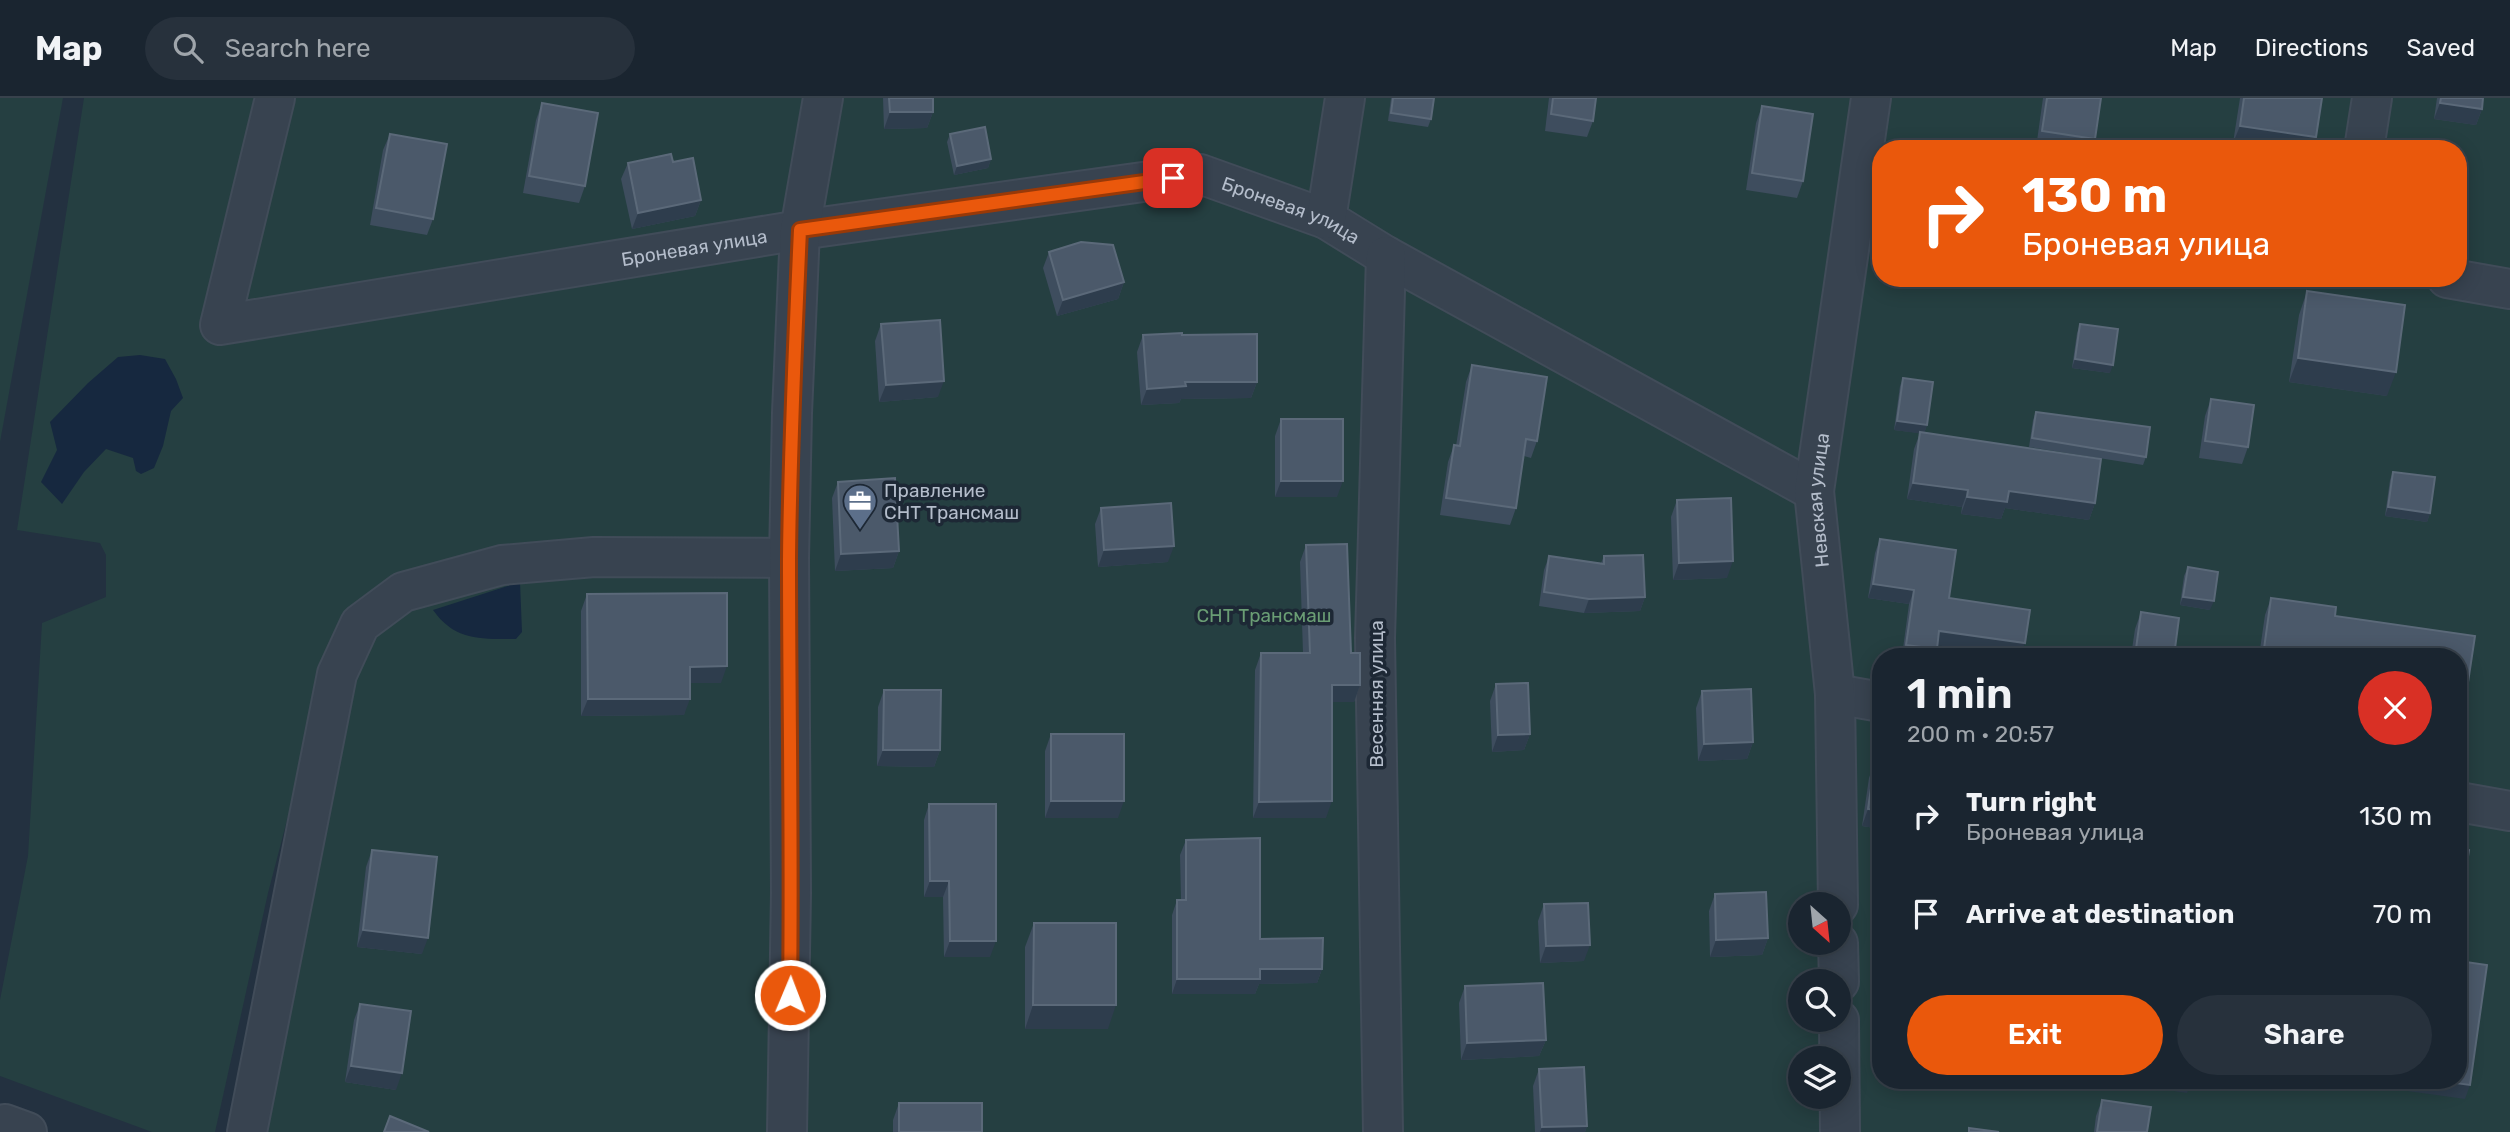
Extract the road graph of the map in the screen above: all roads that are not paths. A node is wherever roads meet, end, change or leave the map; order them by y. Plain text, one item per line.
1 (275, 98) edge
2 (823, 98) edge
3 (1345, 98) edge
4 (1871, 98) edge
5 (2372, 98) edge
6 (2365, 140) edge
7 (1870, 183) edge
8 (1326, 219) junction
9 (800, 230) junction
10 (1386, 256) junction
11 (2467, 281) edge
12 (2510, 289) edge
13 (1814, 491) junction
14 (789, 558) junction
15 (1835, 694) junction
16 (1872, 700) edge
17 (2467, 803) edge
18 (2510, 811) edge
19 (1838, 892) edge
20 (1839, 1032) edge
21 (247, 1132) edge
22 (787, 1132) edge
23 (1383, 1132) edge
24 (1840, 1132) edge

1 - 9 street, Броневая улица
2 - 9 street
3 - 8 street
4 - 7 street, Невская улица
5 - 6 street
7 - 13 street, Невская улица
8 - 9 street, Броневая улица
8 - 10 street, Броневая улица
9 - 14 street
10 - 13 street, Броневая улица
10 - 23 street, Весенняя улица
11 - 12 street
13 - 15 street, Невская улица
14 - 21 street
14 - 22 street
15 - 16 street
15 - 19 street, Невская улица
17 - 18 street
20 - 24 street

